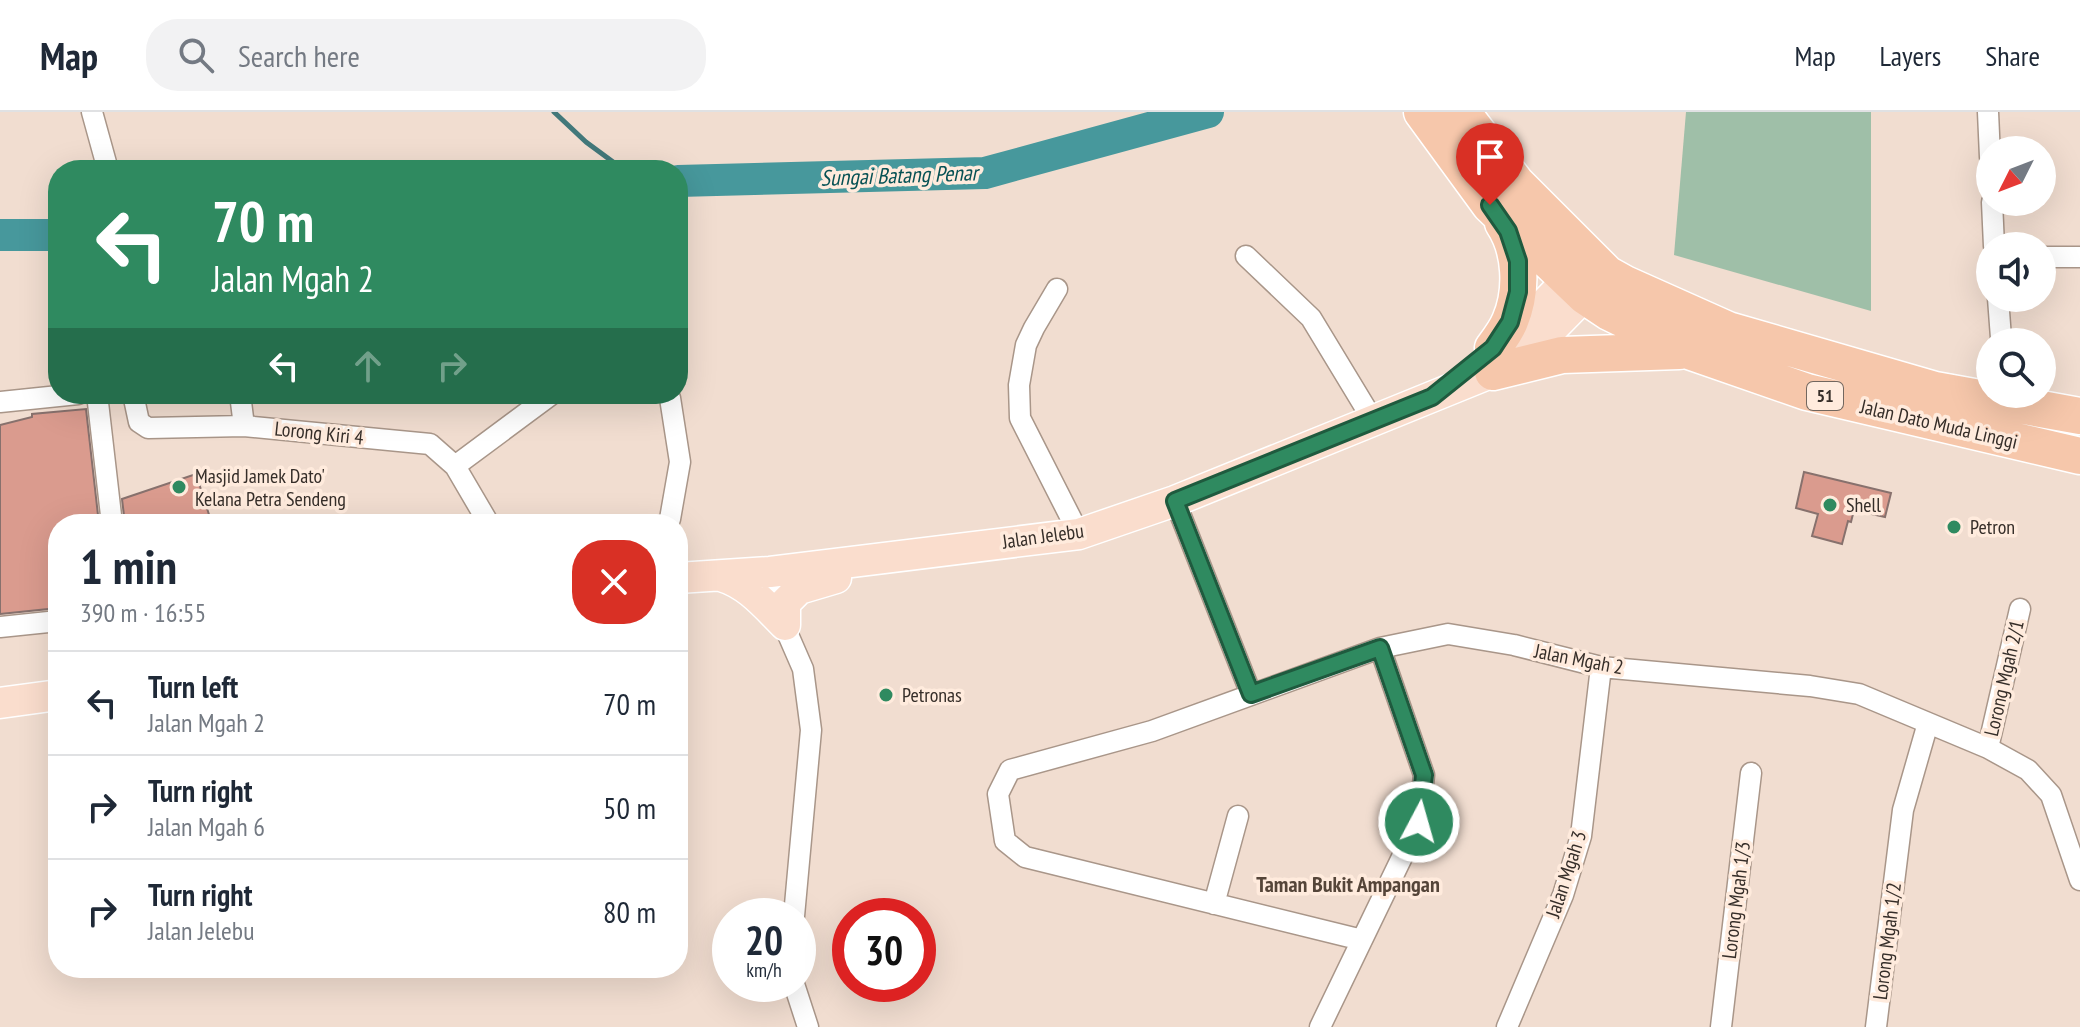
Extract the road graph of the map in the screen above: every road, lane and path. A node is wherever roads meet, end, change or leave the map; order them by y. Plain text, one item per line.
1 (92, 112) edge
2 (1422, 112) edge
3 (1462, 112) edge
4 (1988, 112) edge
5 (1989, 136) edge
6 (105, 160) edge
7 (1490, 205) junction
8 (1246, 256) dead end
9 (2056, 257) edge
10 (2080, 257) edge
11 (1588, 277) junction
12 (1057, 289) dead end
13 (1689, 351) junction
14 (1493, 360) junction
15 (48, 397) edge
16 (0, 402) edge
17 (98, 404) edge
18 (135, 404) edge
19 (241, 404) edge
20 (539, 404) edge
21 (671, 404) edge
22 (2080, 416) edge
23 (1374, 422) junction
24 (244, 426) junction
25 (2080, 456) edge
26 (455, 466) junction
27 (1175, 501) junction
28 (111, 514) edge
29 (483, 514) edge
30 (671, 514) edge
31 (1079, 534) junction
32 (910, 553) junction
33 (770, 572) junction
34 (719, 575) junction
35 (688, 577) edge
36 (2020, 609) dead end
37 (48, 622) edge
38 (785, 625) junction
39 (0, 627) edge
40 (1380, 648) junction
41 (1601, 667) junction
42 (1251, 694) junction
43 (48, 696) edge
44 (0, 703) edge
45 (1928, 723) junction
46 (1988, 748) junction
47 (1751, 773) dead end
48 (1238, 816) dead end
49 (2080, 880) edge
50 (796, 898) edge
51 (1214, 904) junction
52 (1362, 940) junction
53 (800, 1002) edge
54 (808, 1027) edge
55 (1320, 1027) edge
56 (1507, 1027) edge
57 (1721, 1027) edge
58 (1876, 1027) edge

1 - 6 street
2 - 7 highway, Jalan Dato Muda Linggi / 51
3 - 11 highway, Jalan Dato Muda Linggi / 51
4 - 5 street
7 - 11 highway, Jalan Dato Muda Linggi / 51
7 - 14 highway
8 - 23 street
9 - 10 street
11 - 13 highway, Jalan Dato Muda Linggi / 51
11 - 14 main road, Jalan Jelebu
11 - 22 highway, Jalan Dato Muda Linggi / 51
12 - 31 street
13 - 14 highway
13 - 25 highway, Jalan Dato Muda Linggi / 51
14 - 23 main road, Jalan Jelebu
15 - 16 street
17 - 28 street
18 - 24 street, Lorong Kiri 4
19 - 24 street
20 - 26 street
21 - 30 street
23 - 27 main road, Jalan Jelebu
24 - 26 street, Lorong Kiri 4
26 - 29 street, Lorong Kiri 4
27 - 31 main road, Jalan Jelebu
27 - 42 street
31 - 32 main road, Jalan Jelebu
32 - 33 main road, Jalan Jelebu
32 - 38 main road
33 - 34 main road, Jalan Jelebu
33 - 38 street
34 - 35 main road, Jalan Jelebu
34 - 38 main road
36 - 46 street, Lorong Mgah 2/1
37 - 39 street
38 - 50 street
40 - 41 street, Jalan Mgah 2
40 - 42 street, Jalan Mgah 2
40 - 52 street
41 - 45 street, Jalan Mgah 2
41 - 56 street, Jalan Mgah 3
42 - 51 street, Jalan Mgah 2
43 - 44 main road
45 - 46 street, Jalan Mgah 2
45 - 58 street, Lorong Mgah 1/2
46 - 49 street, Jalan Mgah 2
47 - 57 street, Lorong Mgah 1/3
48 - 51 street
51 - 52 street
52 - 55 street
53 - 54 street

